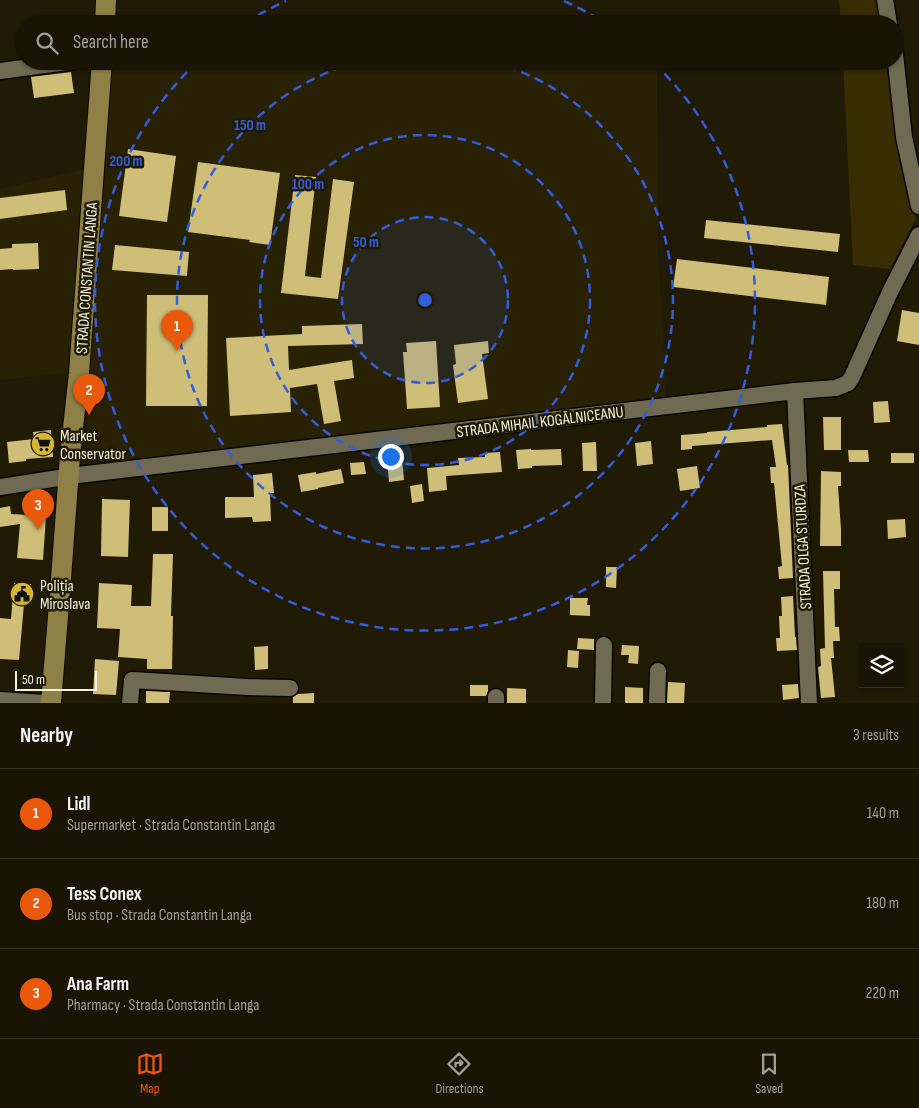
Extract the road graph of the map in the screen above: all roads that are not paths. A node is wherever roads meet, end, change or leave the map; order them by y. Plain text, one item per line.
1 (106, 0) edge
2 (885, 0) edge
3 (105, 15) edge
4 (888, 15) edge
5 (15, 69) edge
6 (101, 70) edge
7 (897, 70) edge
8 (0, 71) edge
9 (919, 206) edge
10 (919, 236) edge
11 (795, 391) junction
12 (69, 477) junction
13 (0, 487) edge
14 (604, 645) dead end
15 (658, 671) dead end
16 (290, 688) dead end
17 (0, 700) edge
18 (44, 703) edge
19 (51, 703) edge
20 (130, 703) edge
21 (603, 703) edge
22 (657, 703) edge
23 (809, 703) edge

1 - 3 main road
2 - 4 street
5 - 8 street
6 - 12 main road, STRADA CONSTANTIN LANGA
7 - 9 street
10 - 11 street, STRADA MIHAIL KOGĂLNICEANU
11 - 12 street, STRADA MIHAIL KOGĂLNICEANU
11 - 23 street, STRADA OLGA STURDZA
12 - 13 street, STRADA MIHAIL KOGĂLNICEANU
12 - 19 main road, STRADA CONSTANTIN LANGA
14 - 21 street
15 - 22 street
16 - 20 street
17 - 18 street

